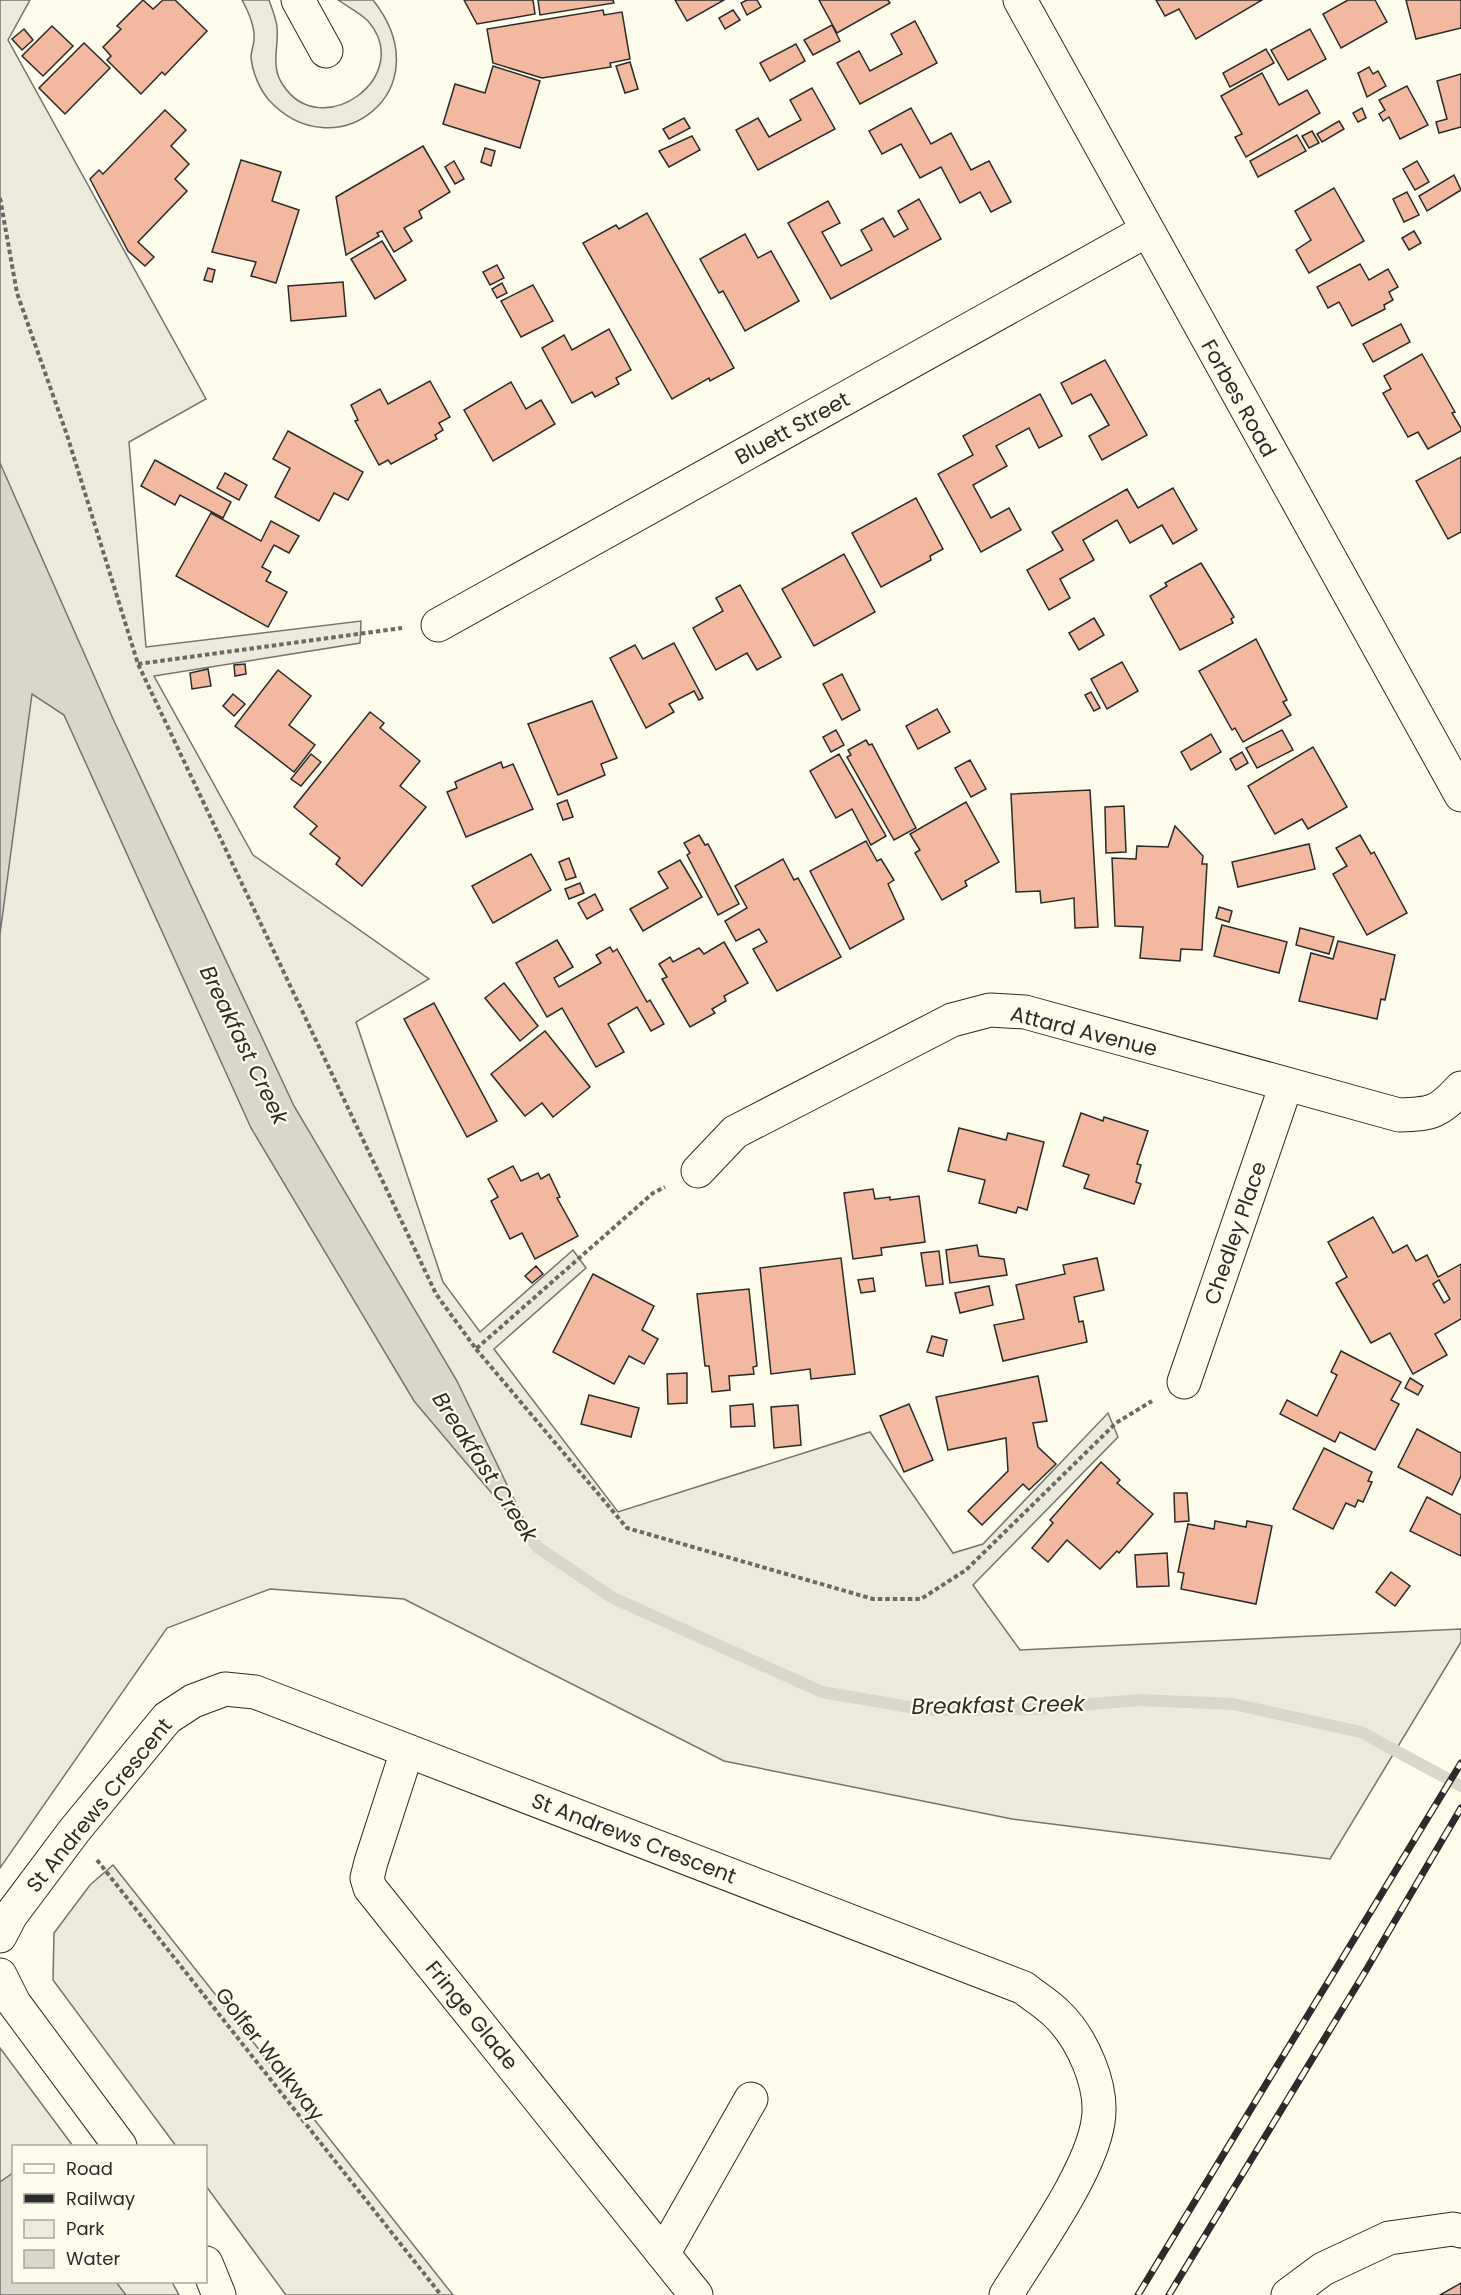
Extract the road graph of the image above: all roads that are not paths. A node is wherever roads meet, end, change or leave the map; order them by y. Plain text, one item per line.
1 (298, 0) edge
2 (1020, 0) edge
3 (326, 51) dead end
4 (1146, 231) junction
5 (438, 625) dead end
6 (1461, 795) edge
7 (1286, 1085) junction
8 (1461, 1088) edge
9 (698, 1171) dead end
10 (1184, 1382) road end
11 (407, 1751) junction
12 (0, 1936) edge
13 (0, 1976) edge
14 (751, 2099) dead end
15 (119, 2145) edge
16 (1461, 2231) edge
17 (663, 2254) junction
18 (207, 2265) edge
19 (219, 2295) edge
20 (696, 2295) edge
21 (1006, 2295) edge
22 (1288, 2295) edge

1 - 3 street
2 - 4 street, Forbes Road
4 - 5 street, Bluett Street
4 - 6 street, Forbes Road
7 - 8 street, Attard Avenue
7 - 9 street, Attard Avenue
7 - 10 street, Chedley Place
11 - 12 street, St Andrews Crescent
11 - 17 street, Fringe Glade
11 - 21 street, St Andrews Crescent
13 - 15 street
14 - 17 street
16 - 22 street
17 - 20 street, Fringe Glade
18 - 19 street

